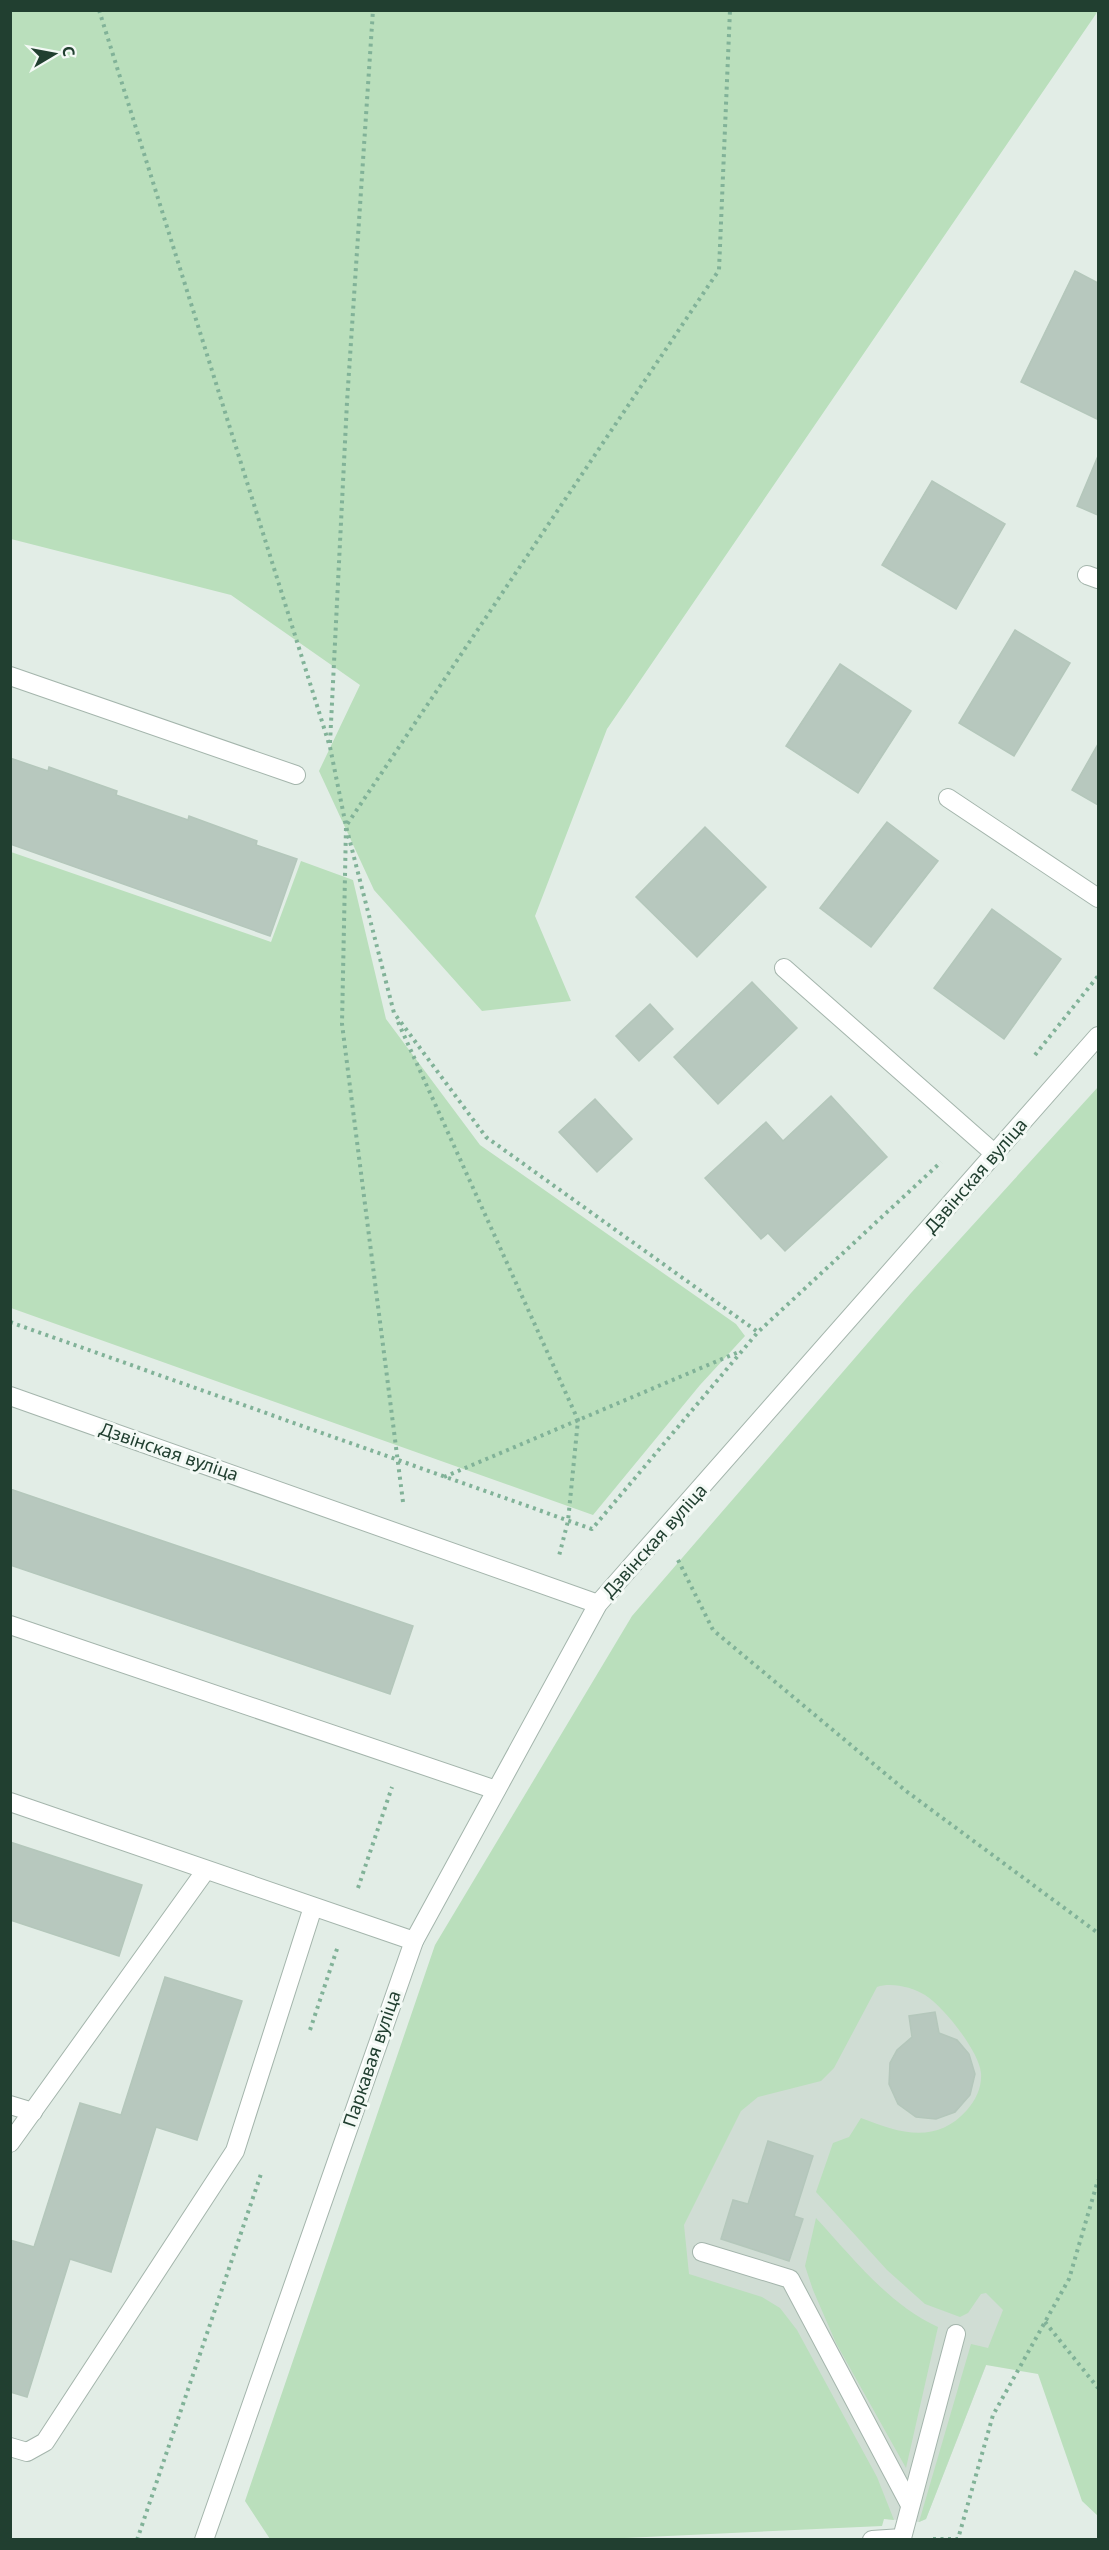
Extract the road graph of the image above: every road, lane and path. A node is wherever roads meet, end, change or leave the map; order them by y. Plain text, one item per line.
1 (99, 10) edge
2 (373, 10) edge
3 (730, 10) edge
4 (10, 676) edge
5 (330, 747) junction
6 (296, 775) dead end
7 (948, 798) dead end
8 (346, 826) junction
9 (1098, 898) edge
10 (784, 968) dead end
11 (1098, 976) edge
12 (394, 1013) junction
13 (1098, 1036) edge
14 (1032, 1060) dead end
15 (972, 1134) junction
16 (995, 1154) junction
17 (10, 1322) edge
18 (758, 1332) junction
19 (741, 1350) junction
20 (10, 1396) edge
21 (578, 1420) junction
22 (398, 1460) junction
23 (443, 1477) junction
24 (568, 1521) junction
25 (664, 1532) junction
26 (407, 1535) junction
27 (552, 1588) junction
28 (598, 1604) junction
29 (10, 1625) edge
30 (496, 1790) junction
31 (10, 1802) edge
32 (206, 1870) junction
33 (313, 1907) junction
34 (1098, 1933) edge
35 (414, 1941) junction
36 (10, 2105) edge
37 (33, 2112) junction
38 (10, 2143) edge
39 (1098, 2180) edge
40 (702, 2252) dead end
41 (1045, 2322) junction
42 (956, 2334) dead end
43 (1098, 2388) edge
44 (10, 2447) edge
45 (909, 2503) junction
46 (902, 2538) junction
47 (204, 2540) edge
48 (872, 2540) edge

1 - 5 path
2 - 5 path
3 - 8 path
4 - 6 street
5 - 8 path
7 - 9 street
8 - 12 path
8 - 22 path
10 - 15 street
11 - 14 path
12 - 18 path
12 - 21 path
13 - 16 street, Дзвінская вуліца
15 - 16 street
15 - 18 path
16 - 25 street, Дзвінская вуліца
17 - 22 path
18 - 19 path
19 - 21 path
19 - 24 path
20 - 26 street, Дзвінская вуліца
21 - 23 path
21 - 24 path
22 - 23 path
22 - 26 path
23 - 24 path
24 - 27 path
25 - 28 street, Дзвінская вуліца
25 - 34 path
26 - 27 street, Дзвінская вуліца
27 - 28 street, Дзвінская вуліца
28 - 30 street, Паркавая вуліца
29 - 30 street
30 - 35 street, Паркавая вуліца
31 - 32 street
32 - 33 street
32 - 37 street
33 - 35 street
33 - 44 street
35 - 47 street, Паркавая вуліца
36 - 37 street
37 - 38 street
39 - 41 path
40 - 45 street
41 - 43 path
41 - 46 path
42 - 45 street
45 - 46 street
46 - 48 street

